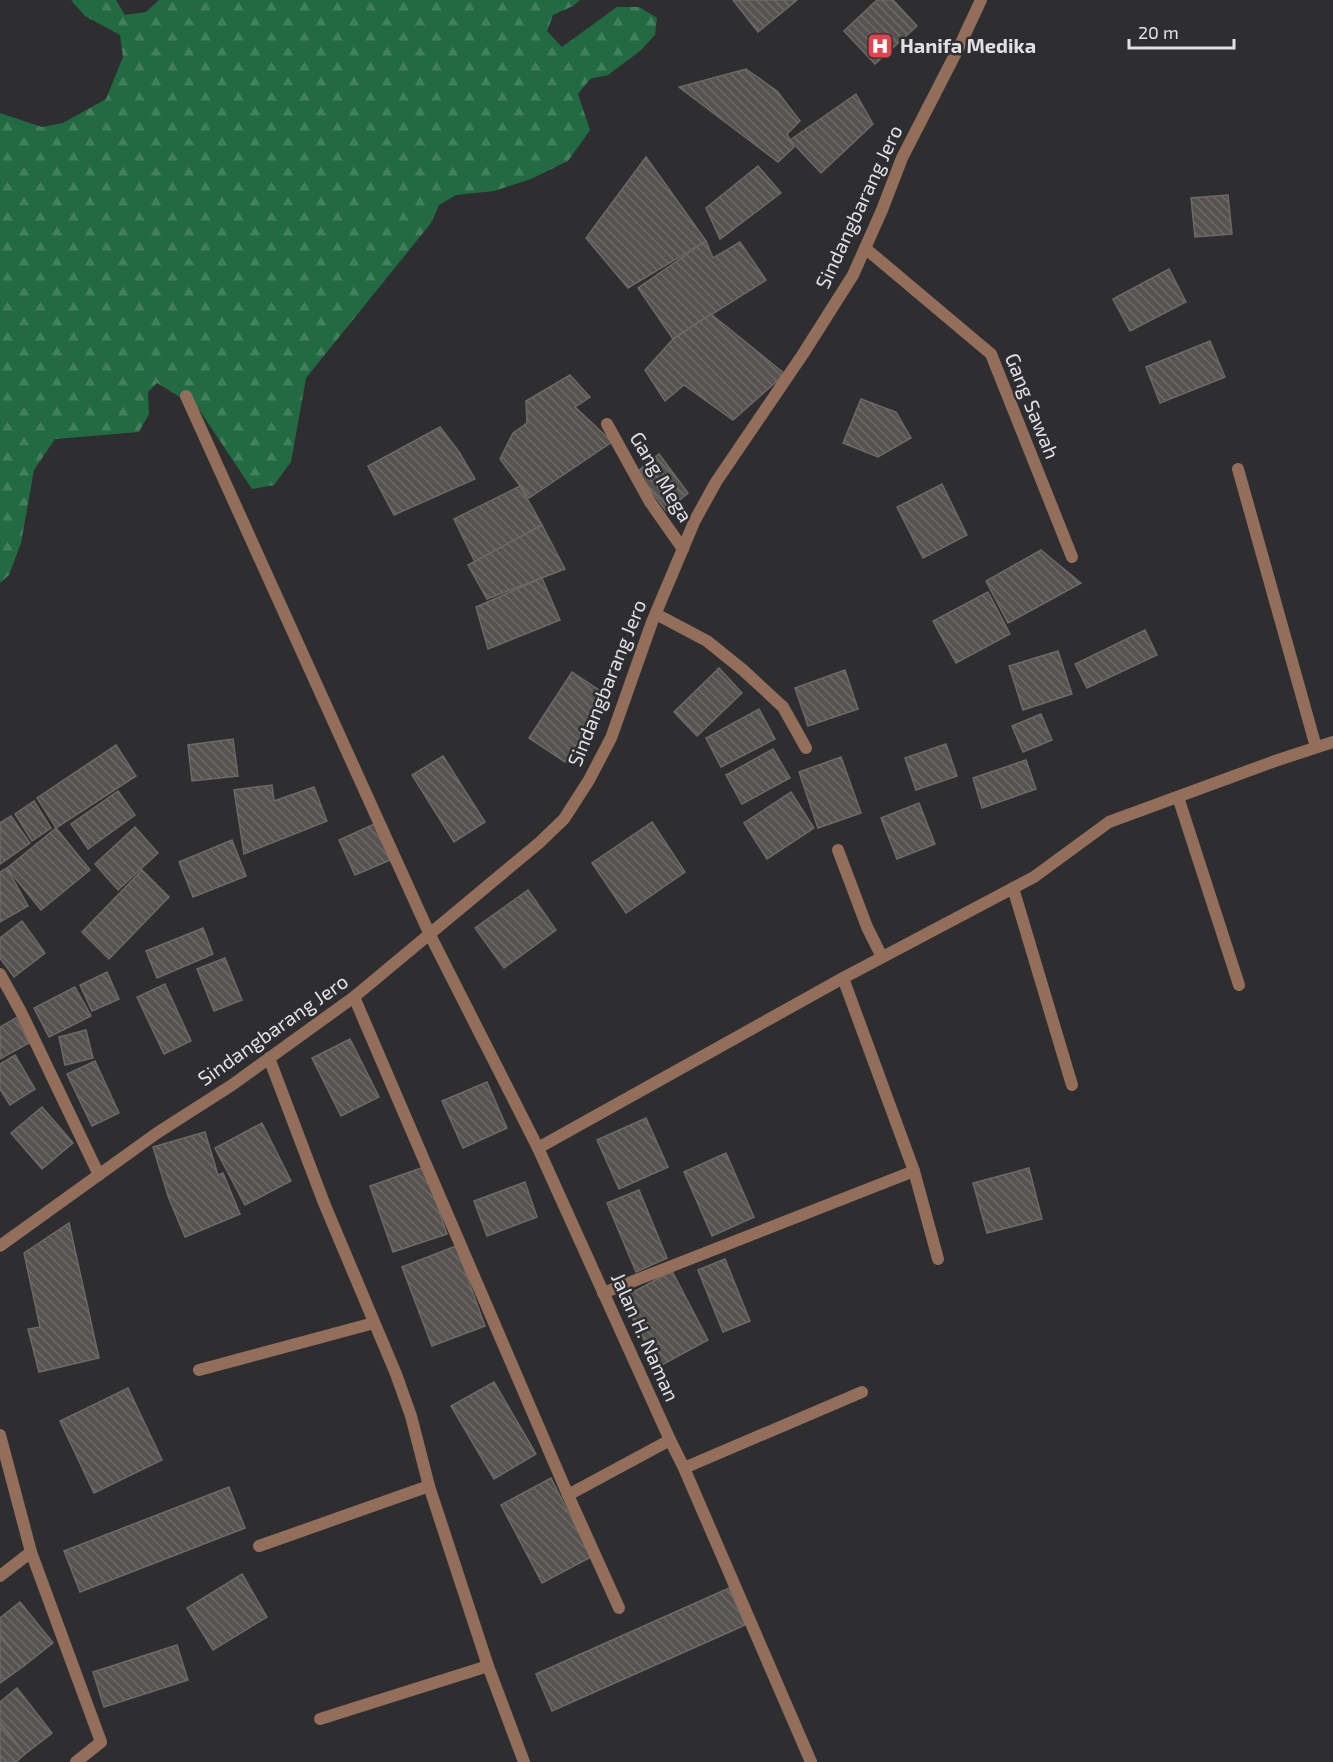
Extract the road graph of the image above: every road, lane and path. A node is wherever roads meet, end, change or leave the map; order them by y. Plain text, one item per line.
1 (981, 0) edge
2 (866, 248) junction
3 (186, 396) dead end
4 (607, 424) dead end
5 (1238, 469) dead end
6 (683, 549) junction
7 (1072, 557) dead end
8 (656, 614) junction
9 (1333, 742) edge
10 (1316, 747) junction
11 (806, 748) dead end
12 (1178, 797) junction
13 (838, 850) dead end
14 (1013, 888) junction
15 (430, 935) junction
16 (882, 957) junction
17 (0, 974) edge
18 (843, 978) junction
19 (1239, 985) dead end
20 (354, 997) junction
21 (269, 1058) junction
22 (1072, 1084) dead end
23 (538, 1148) junction
24 (914, 1172) junction
25 (99, 1175) junction
26 (0, 1246) edge
27 (938, 1259) dead end
28 (603, 1293) junction
29 (374, 1323) junction
30 (199, 1370) dead end
31 (862, 1392) dead end
32 (0, 1435) edge
33 (670, 1440) junction
34 (684, 1468) junction
35 (429, 1486) junction
36 (568, 1495) junction
37 (259, 1546) dead end
38 (32, 1552) junction
39 (0, 1576) edge
40 (619, 1608) dead end
41 (488, 1666) junction
42 (320, 1719) dead end
43 (76, 1762) edge
44 (525, 1762) edge
45 (811, 1762) edge

1 - 2 street, Sindangbarang Jero
2 - 6 street, Sindangbarang Jero
2 - 7 street, Gang Sawah
3 - 15 street, Jalan H. Naman
4 - 6 street, Gang Mega
5 - 10 street
6 - 8 street, Sindangbarang Jero
8 - 11 street
8 - 15 street, Sindangbarang Jero
9 - 10 street
10 - 12 street
12 - 14 street
12 - 19 street
13 - 16 street
14 - 16 street
14 - 22 street
15 - 20 street, Sindangbarang Jero
15 - 23 street, Jalan H. Naman
16 - 18 street
17 - 25 street
18 - 23 street
18 - 24 street
20 - 21 street, Sindangbarang Jero
20 - 36 street
21 - 25 street, Sindangbarang Jero
21 - 29 street
23 - 28 street, Jalan H. Naman
24 - 27 street
24 - 28 street
25 - 26 street, Sindangbarang Jero
28 - 33 street, Jalan H. Naman
29 - 30 street
29 - 35 street
31 - 34 street
32 - 38 street
33 - 34 street, Jalan H. Naman
33 - 36 street
34 - 45 street, Jalan H. Naman
35 - 37 street
35 - 41 street
36 - 40 street
38 - 39 street
38 - 43 street
41 - 42 street
41 - 44 street

